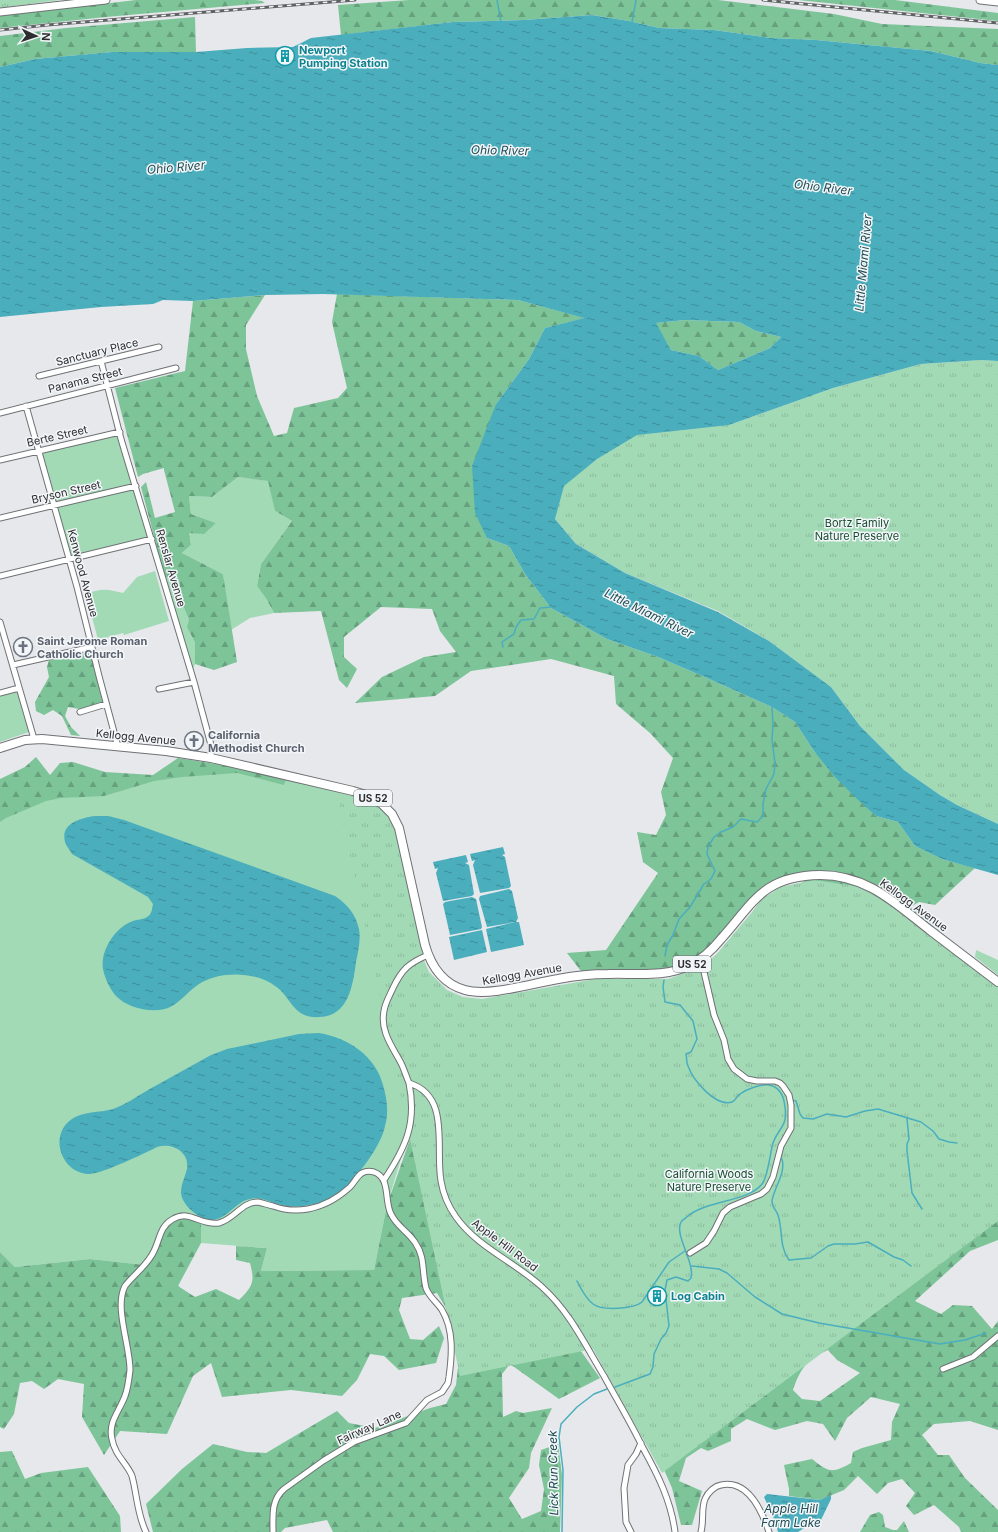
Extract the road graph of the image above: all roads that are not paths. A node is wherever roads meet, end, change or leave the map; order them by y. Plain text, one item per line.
1 (106, 0) edge
2 (980, 0) edge
3 (998, 2) edge
4 (0, 12) edge
5 (160, 347) dead end
6 (101, 361) junction
7 (176, 368) dead end
8 (39, 376) dead end
9 (106, 385) junction
10 (26, 406) junction
11 (0, 412) edge
12 (120, 432) junction
13 (39, 450) junction
14 (0, 460) edge
15 (136, 486) junction
16 (54, 506) junction
17 (0, 518) edge
18 (152, 539) junction
19 (69, 559) junction
20 (0, 576) edge
21 (0, 622) edge
22 (92, 647) junction
23 (13, 665) junction
24 (194, 682) junction
25 (19, 688) junction
26 (159, 689) dead end
27 (0, 693) edge
28 (106, 704) junction
29 (80, 712) dead end
30 (34, 739) junction
31 (118, 747) junction
32 (0, 748) edge
33 (211, 758) junction
34 (428, 955) junction
35 (701, 959) junction
36 (998, 982) edge
37 (409, 1083) junction
38 (384, 1180) junction
39 (690, 1253) dead end
40 (998, 1336) edge
41 (943, 1369) dead end
42 (641, 1443) junction
43 (636, 1454) junction
44 (647, 1454) junction
45 (146, 1532) edge
46 (274, 1532) edge
47 (631, 1532) edge
48 (675, 1532) edge
49 (700, 1532) edge
50 (769, 1532) edge

1 - 4 street
2 - 3 street
5 - 6 street, Sanctuary Place
6 - 8 street, Sanctuary Place
6 - 9 street, Renslar Avenue
7 - 9 street, Panama Street
9 - 10 street, Panama Street
9 - 12 street, Renslar Avenue
10 - 11 street, Panama Street
10 - 13 street, Kenwood Avenue
12 - 13 street, Berte Street
12 - 15 street, Renslar Avenue
13 - 14 street, Berte Street
13 - 16 street, Kenwood Avenue
15 - 16 street, Bryson Street
15 - 18 street, Renslar Avenue
16 - 17 street, Bryson Street
16 - 19 street, Kenwood Avenue
18 - 19 street
18 - 24 street, Renslar Avenue
19 - 20 street
19 - 22 street, Kenwood Avenue
21 - 23 street
22 - 23 street
22 - 28 street, Kenwood Avenue
23 - 25 street
24 - 26 street
24 - 33 street, Renslar Avenue
25 - 27 street
25 - 30 street
28 - 29 street
28 - 31 street, Kenwood Avenue
30 - 31 main road, Kellogg Avenue / US 52
30 - 32 main road, Kellogg Avenue / US 52
31 - 33 main road, Kellogg Avenue / US 52
33 - 34 main road, Kellogg Avenue / US 52
34 - 35 main road, Kellogg Avenue / US 52
34 - 37 street
35 - 36 main road, Kellogg Avenue / US 52
35 - 39 street
37 - 38 street
37 - 42 street, Apple Hill Road
38 - 45 street
38 - 46 street, Fairway Lane
40 - 41 street
42 - 43 street
42 - 44 street, Apple Hill Road
43 - 44 street
43 - 47 street
44 - 48 street, Apple Hill Road
49 - 50 street

